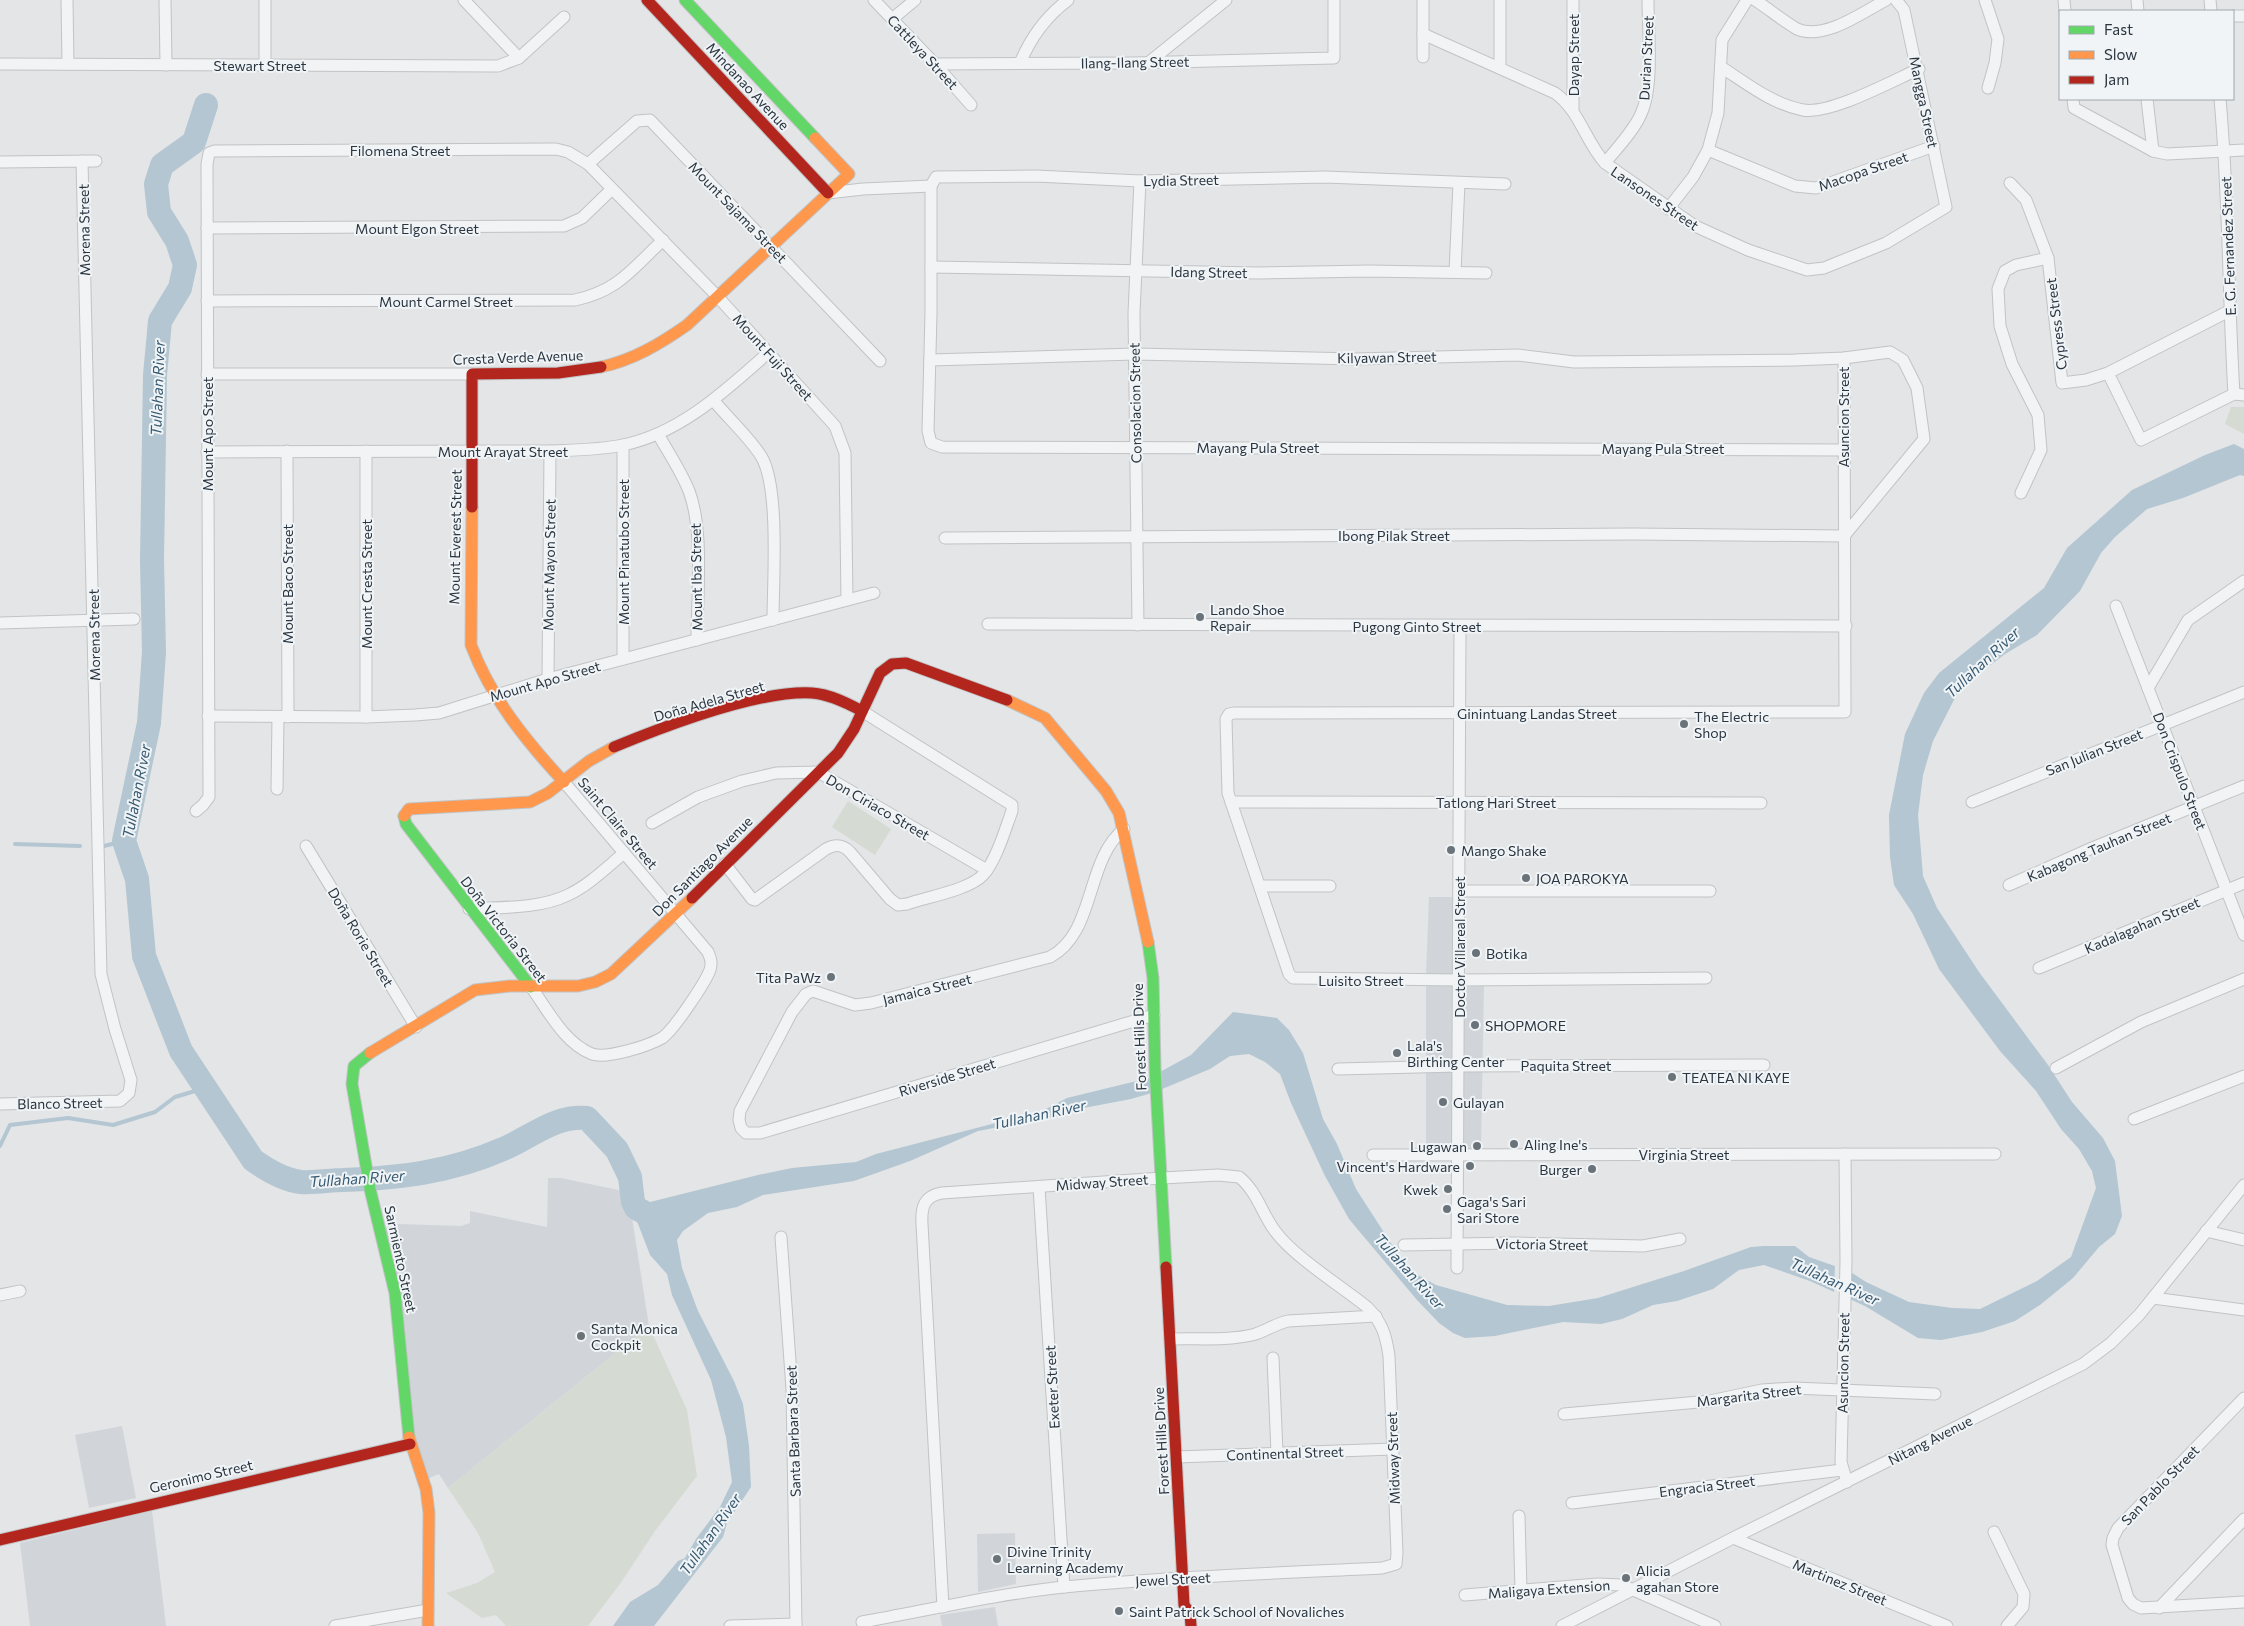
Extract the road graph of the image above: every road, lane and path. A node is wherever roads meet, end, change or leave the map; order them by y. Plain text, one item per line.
1 (67, 0) edge
2 (165, 0) edge
3 (265, 0) edge
4 (464, 0) edge
5 (647, 0) edge
6 (685, 0) edge
7 (874, 0) edge
8 (915, 0) edge
9 (1068, 0) edge
10 (1226, 0) edge
11 (1334, 0) edge
12 (1423, 0) edge
13 (1500, 0) edge
14 (1572, 0) edge
15 (1648, 0) edge
16 (1747, 0) edge
17 (1756, 0) edge
18 (1886, 0) edge
19 (1896, 0) edge
20 (1985, 0) edge
21 (564, 17) dead end
22 (892, 19) junction
23 (1423, 34) junction
24 (1423, 57) dead end
25 (519, 58) junction
26 (1020, 63) junction
27 (1148, 63) junction
28 (0, 64) edge
29 (68, 64) junction
30 (935, 64) junction
31 (166, 65) junction
32 (265, 65) junction
33 (1721, 66) junction
34 (1500, 68) junction
35 (1918, 69) junction
36 (1988, 88) dead end
37 (2073, 100) edge
38 (2147, 100) edge
39 (2220, 100) edge
40 (971, 105) dead end
41 (1573, 109) junction
42 (775, 116) junction
43 (800, 143) junction
44 (1934, 146) junction
45 (1708, 150) junction
46 (2244, 150) edge
47 (2153, 151) junction
48 (2225, 152) junction
49 (209, 153) joint
50 (82, 161) junction
51 (96, 161) dead end
52 (0, 162) edge
53 (1605, 163) junction
54 (588, 164) junction
55 (849, 174) junction
56 (1140, 181) junction
57 (1458, 183) junction
58 (2010, 183) dead end
59 (1505, 184) dead end
60 (931, 186) junction
61 (612, 188) junction
62 (863, 189) junction
63 (828, 193) junction
64 (1946, 207) joint
65 (1668, 209) junction
66 (207, 228) junction
67 (663, 240) junction
68 (770, 247) junction
69 (2048, 258) junction
70 (932, 267) junction
71 (1136, 271) junction
72 (1455, 272) junction
73 (1486, 273) dead end
74 (717, 296) junction
75 (207, 302) junction
76 (2229, 311) junction
77 (769, 352) junction
78 (1135, 354) junction
79 (1844, 358) junction
80 (930, 360) junction
81 (880, 361) dead end
82 (2108, 373) junction
83 (207, 374) junction
84 (472, 374) junction
85 (2239, 394) edge
86 (714, 401) junction
87 (658, 434) junction
88 (623, 445) junction
89 (1136, 448) junction
90 (1843, 450) junction
91 (287, 451) junction
92 (366, 451) junction
93 (471, 451) junction
94 (550, 451) junction
95 (208, 452) junction
96 (2021, 493) dead end
97 (1844, 536) junction
98 (1137, 537) junction
99 (945, 538) dead end
100 (2244, 581) edge
101 (874, 593) dead end
102 (847, 600) junction
103 (2116, 606) dead end
104 (93, 619) junction
105 (134, 619) dead end
106 (773, 620) junction
107 (0, 623) edge
108 (988, 624) dead end
109 (1138, 625) junction
110 (1460, 626) junction
111 (1846, 626) junction
112 (697, 640) junction
113 (623, 659) junction
114 (548, 679) junction
115 (2148, 688) junction
116 (2244, 692) edge
117 (496, 694) junction
118 (862, 711) junction
119 (1845, 712) joint
120 (1460, 713) junction
121 (1229, 714) joint
122 (208, 716) junction
123 (283, 716) junction
124 (366, 716) junction
125 (2162, 725) junction
126 (818, 772) junction
127 (564, 782) junction
128 (2244, 786) edge
129 (277, 789) dead end
130 (1232, 802) junction
131 (1460, 802) junction
132 (1972, 802) dead end
133 (1761, 803) dead end
134 (2194, 806) junction
135 (196, 811) dead end
136 (405, 812) joint
137 (652, 823) dead end
138 (1124, 829) junction
139 (306, 846) dead end
140 (624, 853) junction
141 (725, 864) junction
142 (987, 870) junction
143 (2244, 883) edge
144 (2009, 885) dead end
145 (1260, 886) junction
146 (1330, 886) dead end
147 (2226, 890) junction
148 (1459, 891) junction
149 (1710, 891) dead end
150 (469, 909) junction
151 (676, 914) junction
152 (2244, 935) edge
153 (2039, 968) dead end
154 (1706, 978) dead end
155 (2244, 979) edge
156 (1459, 980) junction
157 (531, 987) junction
158 (1154, 1015) junction
159 (416, 1027) junction
160 (594, 1054) joint
161 (1764, 1065) dead end
162 (1458, 1066) junction
163 (2056, 1068) dead end
164 (1338, 1069) dead end
165 (2244, 1076) edge
166 (120, 1101) joint
167 (0, 1104) edge
168 (2134, 1120) dead end
169 (741, 1128) joint
170 (1845, 1154) junction
171 (1995, 1154) dead end
172 (1373, 1155) dead end
173 (1458, 1155) junction
174 (1162, 1178) junction
175 (2244, 1185) edge
176 (1039, 1187) junction
177 (2206, 1230) junction
178 (781, 1237) dead end
179 (1680, 1239) dead end
180 (2244, 1240) edge
181 (1458, 1244) junction
182 (1404, 1245) dead end
183 (1458, 1268) dead end
184 (20, 1291) dead end
185 (0, 1295) edge
186 (2153, 1298) junction
187 (2244, 1310) edge
188 (1376, 1316) junction
189 (1170, 1340) junction
190 (1273, 1358) dead end
191 (1842, 1388) junction
192 (1934, 1394) dead end
193 (2244, 1398) edge
194 (1564, 1414) dead end
195 (410, 1444) junction
196 (1393, 1449) junction
197 (1277, 1453) junction
198 (1177, 1457) junction
199 (1842, 1470) junction
200 (1847, 1482) junction
201 (1572, 1503) dead end
202 (1519, 1516) dead end
203 (2244, 1519) edge
204 (1994, 1532) dead end
205 (1733, 1538) junction
206 (0, 1540) edge
207 (1396, 1564) joint
208 (1182, 1578) junction
209 (1064, 1587) junction
210 (1521, 1590) junction
211 (1632, 1590) junction
212 (1465, 1595) dead end
213 (2244, 1602) edge
214 (1184, 1605) junction
215 (943, 1607) junction
216 (2160, 1608) junction
217 (428, 1610) junction
218 (862, 1622) dead end
219 (796, 1625) edge
220 (335, 1626) edge
221 (428, 1626) edge
222 (730, 1626) edge
223 (1181, 1626) edge
224 (1191, 1626) edge
225 (1562, 1626) edge
226 (1715, 1626) edge
227 (1947, 1626) edge
228 (2008, 1626) edge

1 - 29 street
2 - 31 street
3 - 32 street
4 - 25 street
5 - 42 street, Mindanao Avenue
6 - 42 street, Mindanao Avenue
7 - 22 street, Cattleya Street
8 - 22 street
9 - 26 street
10 - 27 street
11 - 27 street, Ilang-Ilang Street
12 - 23 street
13 - 34 street
14 - 41 street, Dayap Street
15 - 53 street, Durian Street
16 - 33 street
17 - 18 street
19 - 35 street, Mangga Street
20 - 36 street
21 - 25 street
22 - 30 street, Cattleya Street
23 - 24 street
23 - 34 street, Lansones Street
25 - 32 street, Stewart Street
26 - 27 street, Ilang-Ilang Street
26 - 30 street, Ilang-Ilang Street
28 - 29 street, Stewart Street
29 - 31 street, Stewart Street
30 - 40 street, Cattleya Street
31 - 32 street, Stewart Street
33 - 35 street
33 - 45 street
34 - 41 street, Lansones Street
35 - 44 street, Mangga Street
37 - 47 street
38 - 47 street
39 - 48 street, E. G. Fernandez Street
41 - 53 street, Lansones Street
42 - 43 street, Mindanao Avenue
42 - 43 street, Mindanao Avenue
43 - 55 street, Mindanao Avenue
43 - 63 street, Mindanao Avenue
44 - 45 street, Macopa Street
44 - 64 street, Mangga Street
45 - 65 street
46 - 48 street
47 - 48 street
48 - 76 street, E. G. Fernandez Street
49 - 54 street, Filomena Street
49 - 66 street, Mount Apo Street
50 - 51 street
50 - 52 street
50 - 104 street, Morena Street
53 - 65 street, Lansones Street
54 - 61 street, Mount Fuji Street
54 - 68 street, Mount Sajama Street
55 - 62 street
55 - 63 street, Cresta Verde Avenue
56 - 57 street, Lydia Street
56 - 60 street, Lydia Street
56 - 71 street, Consolacion Street
57 - 59 street, Lydia Street
57 - 72 street
58 - 69 street, Cypress Street
60 - 62 street, Lydia Street
60 - 70 street, Mayang Pula Street
61 - 66 street, Mount Elgon Street
61 - 67 street, Mount Fuji Street
62 - 63 street, Lydia Street
63 - 68 street, Cresta Verde Avenue
64 - 65 street, Lansones Street
66 - 75 street, Mount Apo Street
67 - 74 street, Mount Fuji Street
67 - 75 street, Mount Carmel Street
68 - 74 street, Cresta Verde Avenue
68 - 81 street, Mount Sajama Street
69 - 82 street, Cypress Street
69 - 96 street
70 - 71 street, Idang Street
70 - 80 street, Mayang Pula Street
71 - 72 street, Idang Street
71 - 78 street, Consolacion Street
72 - 73 street, Idang Street
74 - 77 street, Mount Fuji Street
74 - 84 street, Cresta Verde Avenue
75 - 83 street, Mount Apo Street
76 - 82 street, Cypress Street
76 - 85 street, E. G. Fernandez Street
77 - 86 street, Mount Arayat Street
77 - 102 street, Mount Fuji Street
78 - 79 street, Kilyawan Street
78 - 80 street, Kilyawan Street
78 - 89 street, Consolacion Street
79 - 90 street, Asuncion Street
79 - 97 street, Asuncion Street
80 - 89 street, Mayang Pula Street
82 - 85 street
83 - 84 street, Cresta Verde Avenue
83 - 95 street, Mount Apo Street
84 - 93 street, Mount Everest Street
86 - 87 street, Mount Arayat Street
86 - 106 street
87 - 88 street, Mount Arayat Street
87 - 112 street, Mount Iba Street
88 - 94 street, Mount Arayat Street
88 - 113 street, Mount Pinatubo Street
89 - 90 street, Mayang Pula Street
89 - 98 street, Consolacion Street
90 - 97 street, Asuncion Street
91 - 92 street, Mount Arayat Street
91 - 95 street, Mount Arayat Street
91 - 123 street, Mount Baco Street
92 - 93 street, Mount Arayat Street
92 - 124 street, Mount Cresta Street
93 - 94 street, Mount Arayat Street
93 - 117 street, Mount Everest Street
94 - 114 street, Mount Mayon Street
95 - 122 street, Mount Apo Street
97 - 98 street, Ibong Pilak Street
97 - 111 street, Asuncion Street
98 - 99 street, Ibong Pilak Street
98 - 109 street, Consolacion Street
100 - 115 street
101 - 102 street, Mount Apo Street
102 - 106 street, Mount Apo Street
103 - 115 street, Don Crispulo Street
104 - 105 street
104 - 107 street
104 - 166 street, Morena Street
106 - 112 street, Mount Apo Street
108 - 109 street, Pugong Ginto Street
109 - 110 street, Pugong Ginto Street
110 - 111 street, Pugong Ginto Street
110 - 120 street, Doctor Villareal Street
111 - 119 street, Asuncion Street
112 - 113 street, Mount Apo Street
113 - 114 street, Mount Apo Street
114 - 117 street, Mount Apo Street
115 - 125 street, Don Crispulo Street
116 - 125 street, San Julian Street
117 - 124 street, Mount Apo Street
117 - 127 street, Saint Claire Street
118 - 126 street, Don Santiago Avenue
118 - 127 street, Doña Adela Street
118 - 138 street, Forest Hills Drive
118 - 142 street, Doña Adela Street
119 - 120 street, Ginintuang Landas Street
120 - 121 street, Ginintuang Landas Street
120 - 131 street, Doctor Villareal Street
121 - 130 street, Luisito Street
122 - 123 street, Mount Apo Street
122 - 135 street, Mount Apo Street
123 - 124 street, Mount Apo Street
123 - 129 street, Mount Baco Street
125 - 132 street, San Julian Street
125 - 134 street, Don Crispulo Street
126 - 137 street, Don Ciriaco Street
126 - 141 street, Don Santiago Avenue
126 - 142 street, Don Ciriaco Street
127 - 136 street, Doña Adela Street
127 - 140 street, Saint Claire Street
128 - 134 street, Kabagong Tauhan Street
130 - 131 street, Tatlong Hari Street
130 - 145 street, Luisito Street
131 - 133 street, Tatlong Hari Street
131 - 148 street, Doctor Villareal Street
134 - 144 street, Kabagong Tauhan Street
134 - 147 street, Don Crispulo Street
136 - 150 street, Doña Victoria Street
138 - 158 street, Forest Hills Drive
138 - 169 street, Jamaica Street
139 - 159 street, Doña Rorie Street
140 - 150 street
140 - 151 street, Saint Claire Street
141 - 142 street
141 - 151 street, Don Santiago Avenue
143 - 147 street, Kadalagahan Street
145 - 146 street
145 - 156 street, Luisito Street
147 - 152 street, Don Crispulo Street
147 - 153 street, Kadalagahan Street
148 - 149 street
148 - 156 street, Doctor Villareal Street
150 - 157 street, Doña Victoria Street
151 - 157 street, Don Santiago Avenue
151 - 160 street, Saint Claire Street
154 - 156 street, Luisito Street
155 - 163 street
156 - 162 street, Doctor Villareal Street
157 - 159 street, Sarmiento Street
157 - 160 street, Doña Victoria Street
158 - 169 street, Riverside Street
158 - 174 street, Forest Hills Drive
159 - 195 street, Sarmiento Street
161 - 162 street, Paquita Street
162 - 164 street, Paquita Street
162 - 173 street, Doctor Villareal Street
165 - 168 street
166 - 167 street, Blanco Street
170 - 171 street, Virginia Street
170 - 173 street, Virginia Street
170 - 191 street, Asuncion Street
172 - 173 street, Virginia Street
173 - 181 street, Doctor Villareal Street
174 - 176 street, Midway Street
174 - 188 street, Midway Street
174 - 189 street, Forest Hills Drive
175 - 177 street, Nitang Avenue
176 - 209 street, Exeter Street
176 - 215 street, Midway Street
177 - 180 street
177 - 186 street, Nitang Avenue
178 - 219 street, Santa Barbara Street
179 - 181 street, Victoria Street
181 - 182 street, Victoria Street
181 - 183 street, Doctor Villareal Street
184 - 185 street
186 - 187 street
186 - 200 street, Nitang Avenue
188 - 189 street
188 - 196 street, Midway Street
189 - 198 street, Forest Hills Drive
190 - 197 street
191 - 192 street, Margarita Street
191 - 194 street, Margarita Street
191 - 199 street, Asuncion Street
193 - 216 street, San Pablo Street
195 - 206 street, Geronimo Street
195 - 217 street, Sarmiento Street
196 - 197 street, Continental Street
196 - 207 street, Midway Street
197 - 198 street, Continental Street
198 - 208 street, Forest Hills Drive
199 - 200 street, Asuncion Street
199 - 201 street, Engracia Street
200 - 205 street, Nitang Avenue
202 - 210 street
203 - 216 street
204 - 228 street
205 - 211 street, Nitang Avenue
205 - 227 street, Martinez Street
207 - 208 street, Jewel Street
208 - 209 street, Jewel Street
208 - 214 street, Forest Hills Drive
209 - 215 street, Jewel Street
210 - 211 street, Maligaya Extension
210 - 212 street, Maligaya Extension
211 - 225 street, Nitang Avenue
211 - 226 street, Maligaya Extension
213 - 216 street
214 - 223 street, Forest Hills Drive
214 - 224 street, Forest Hills Drive
215 - 218 street, Jewel Street
217 - 220 street
217 - 221 street, Sarmiento Street
219 - 222 street

